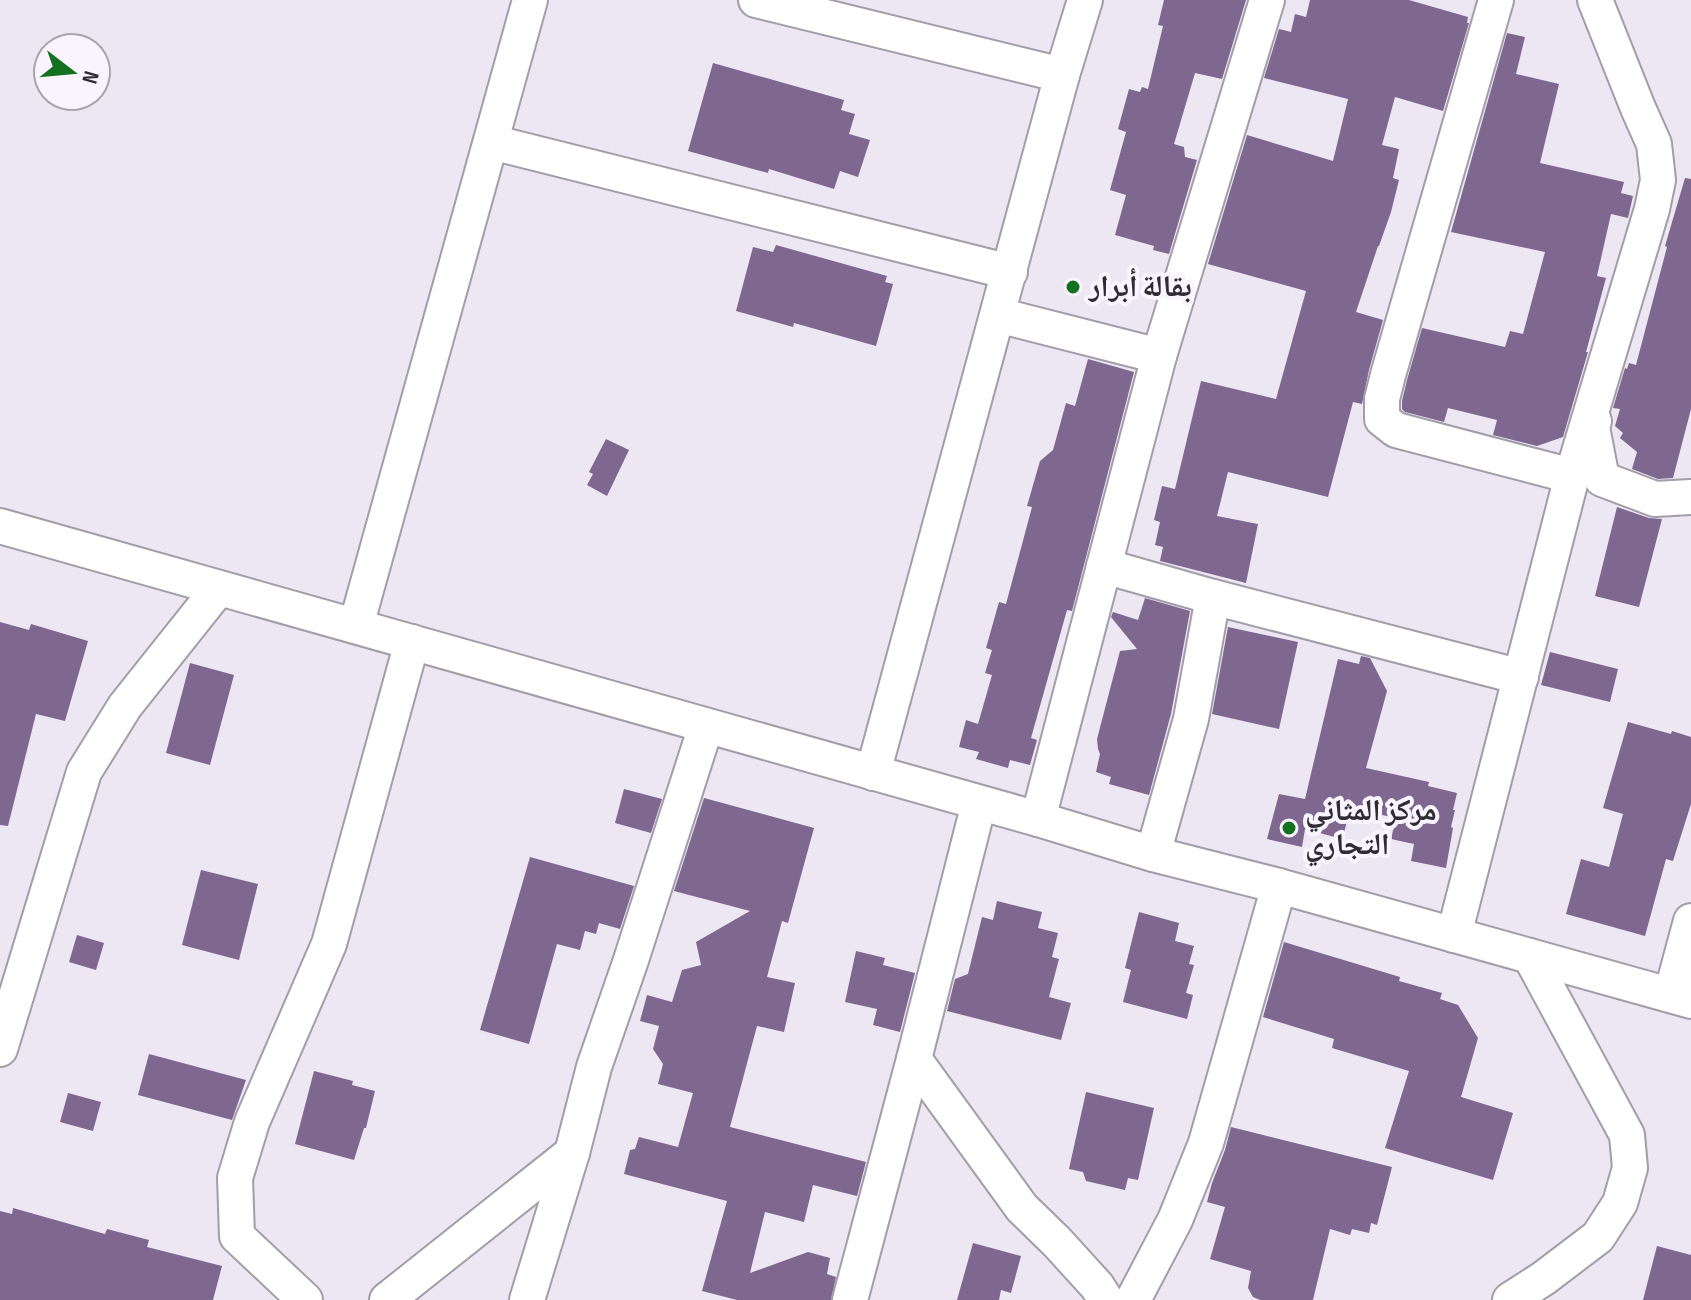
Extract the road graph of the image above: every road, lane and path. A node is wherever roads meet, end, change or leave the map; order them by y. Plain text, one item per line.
1 (530, 0) edge
2 (756, 0) edge
3 (1085, 0) edge
4 (1267, 0) edge
5 (1496, 0) edge
6 (1595, 0) edge
7 (1062, 75) junction
8 (491, 142) junction
9 (1010, 272) junction
10 (998, 315) junction
11 (1159, 356) junction
12 (1604, 365) junction
13 (1572, 476) junction
14 (1691, 497) edge
15 (0, 526) edge
16 (1104, 566) junction
17 (219, 588) junction
18 (1213, 597) junction
19 (356, 626) junction
20 (412, 642) junction
21 (1521, 677) junction
22 (706, 726) junction
23 (873, 773) junction
24 (979, 803) junction
25 (1038, 819) junction
26 (1153, 854) junction
27 (1279, 886) junction
28 (1691, 921) edge
29 (1454, 935) junction
30 (1530, 956) junction
31 (13, 959) edge
32 (1681, 998) edge
33 (0, 1049) edge
34 (914, 1059) junction
35 (572, 1153) junction
36 (305, 1300) edge
37 (387, 1300) edge
38 (527, 1300) edge
39 (850, 1300) edge
40 (1106, 1300) edge
41 (1133, 1300) edge
42 (1510, 1300) edge

1 - 8 street
2 - 7 street
3 - 7 street
4 - 11 street
5 - 13 street
6 - 12 street
7 - 9 street
8 - 9 street
8 - 19 street
9 - 10 street
10 - 11 street
10 - 23 street
11 - 16 street
12 - 13 street
12 - 14 street
13 - 21 street
15 - 17 street
16 - 18 street
16 - 25 street
17 - 19 street
17 - 31 street
18 - 21 street
18 - 26 street
19 - 20 street
20 - 22 street
20 - 36 street
21 - 29 street
22 - 23 street
22 - 35 street
23 - 24 street
24 - 25 street
24 - 34 street
25 - 26 street
26 - 27 street
27 - 29 street
27 - 41 street
28 - 32 street
29 - 30 street
30 - 32 street
30 - 42 street
31 - 33 street
34 - 39 street
34 - 40 street
35 - 37 street
35 - 38 street

